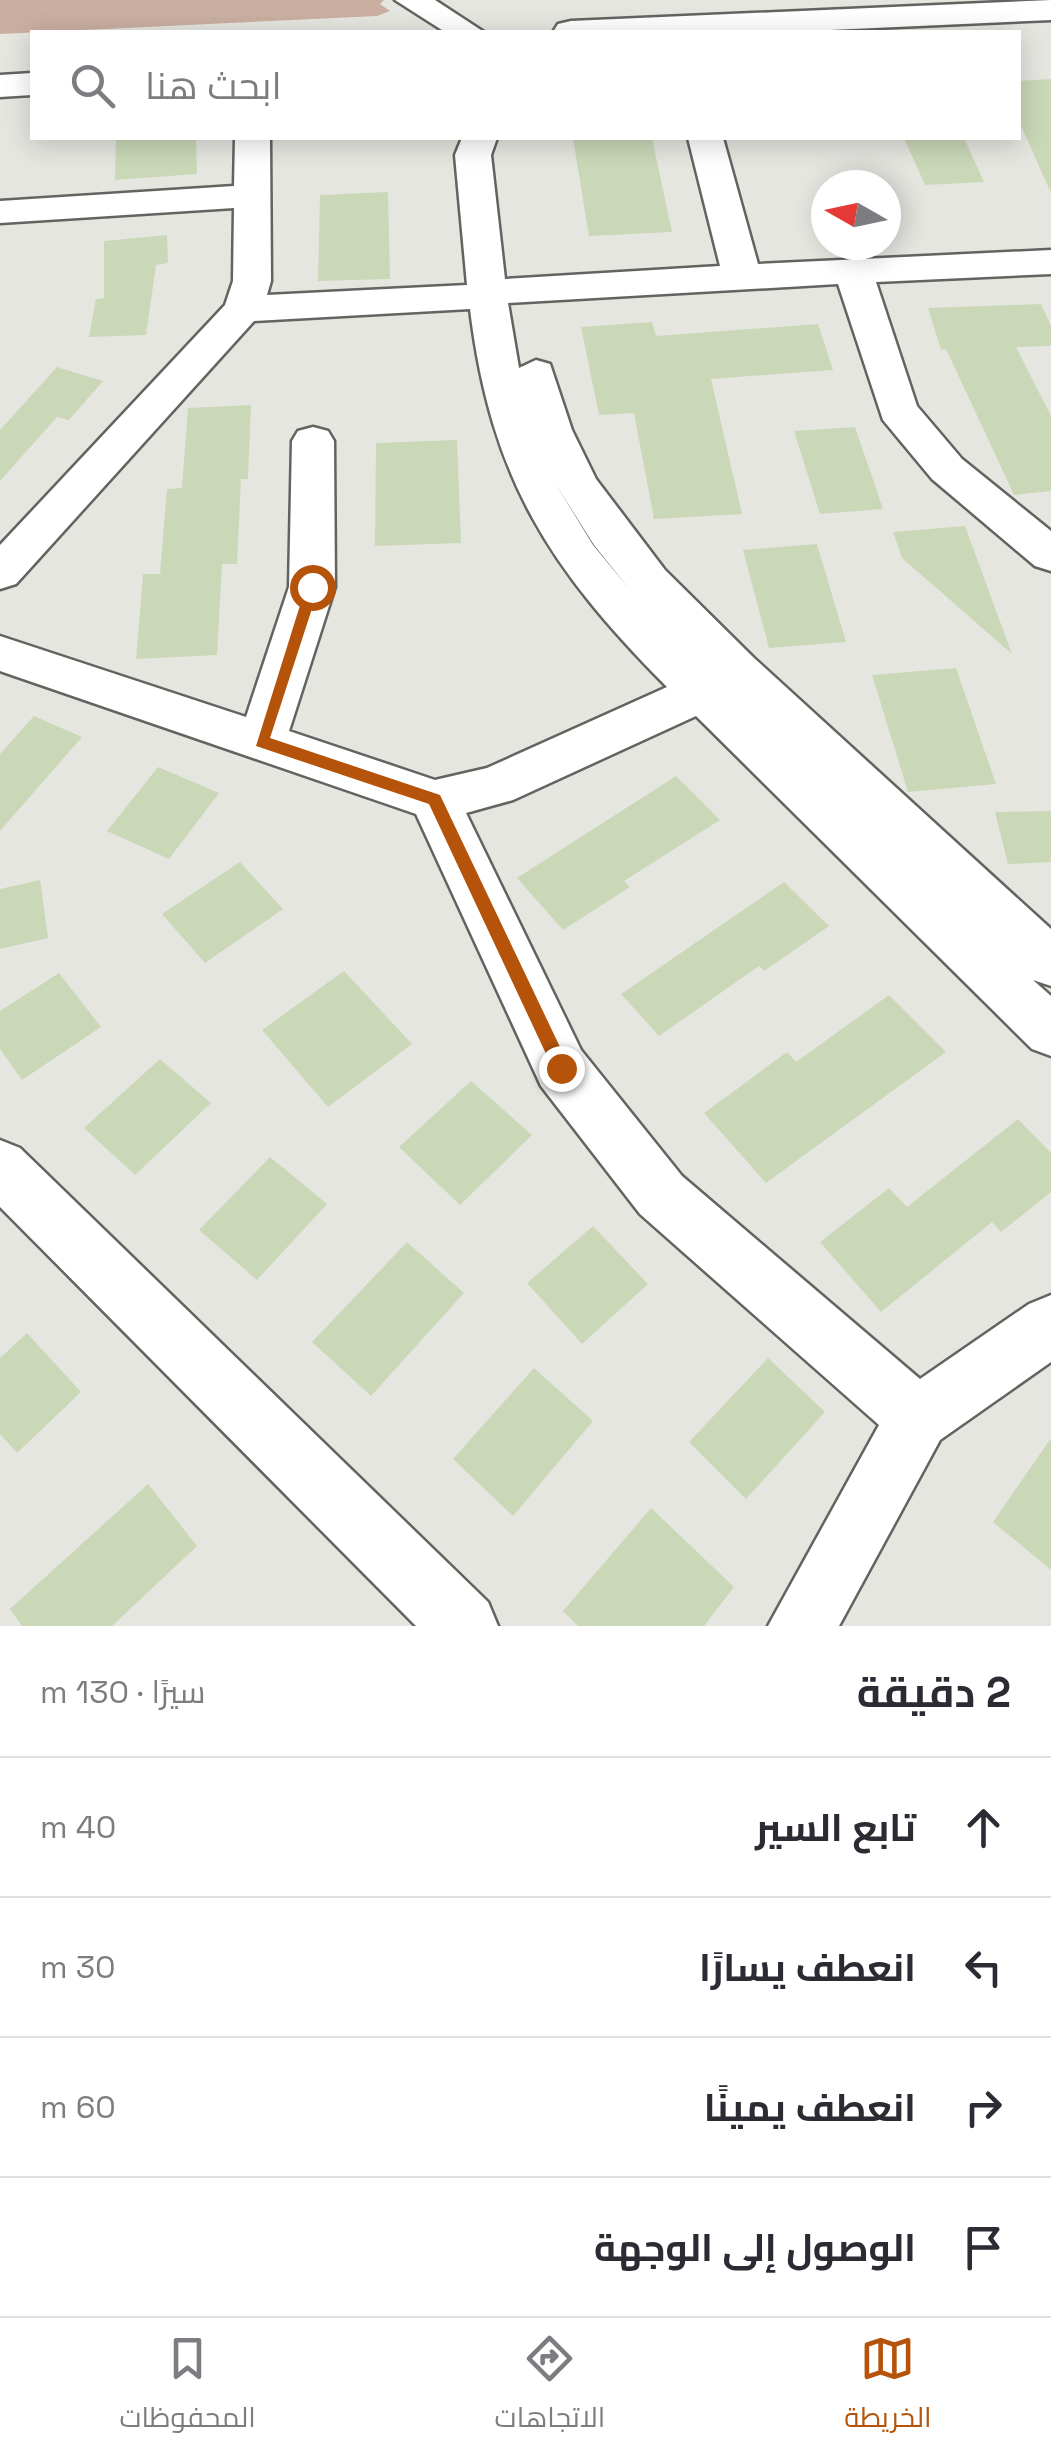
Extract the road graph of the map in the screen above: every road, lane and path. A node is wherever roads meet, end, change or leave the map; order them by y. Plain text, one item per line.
1 (411, 0) edge
2 (1051, 9) edge
3 (464, 30) edge
4 (613, 30) edge
5 (1051, 33) edge
6 (1021, 35) edge
7 (30, 59) edge
8 (0, 60) edge
9 (30, 84) edge
10 (0, 86) edge
11 (252, 140) edge
12 (478, 140) edge
13 (496, 140) edge
14 (706, 140) edge
15 (252, 196) junction
16 (2, 217) edge
17 (1051, 262) edge
18 (854, 274) junction
19 (743, 280) junction
20 (504, 292) junction
21 (242, 309) junction
22 (313, 441) dead end
23 (1051, 554) edge
24 (0, 573) edge
25 (0, 652) edge
26 (713, 675) junction
27 (262, 741) junction
28 (434, 800) junction
29 (1051, 963) edge
30 (1051, 1032) edge
31 (0, 1167) edge
32 (1051, 1325) edge
33 (918, 1418) junction
34 (464, 1626) edge
35 (802, 1626) edge

1 - 3 street
2 - 4 highway
5 - 6 highway
7 - 8 highway
9 - 10 highway
11 - 15 street
12 - 20 street
13 - 20 street
14 - 19 street
15 - 16 street
15 - 21 street
17 - 18 street
18 - 19 street
18 - 23 street
19 - 20 street
20 - 21 street
20 - 26 street
21 - 24 street
22 - 27 street
25 - 27 street
26 - 28 street
26 - 29 street
26 - 30 street
27 - 28 street
28 - 33 street
31 - 34 street
32 - 33 street
33 - 35 street

